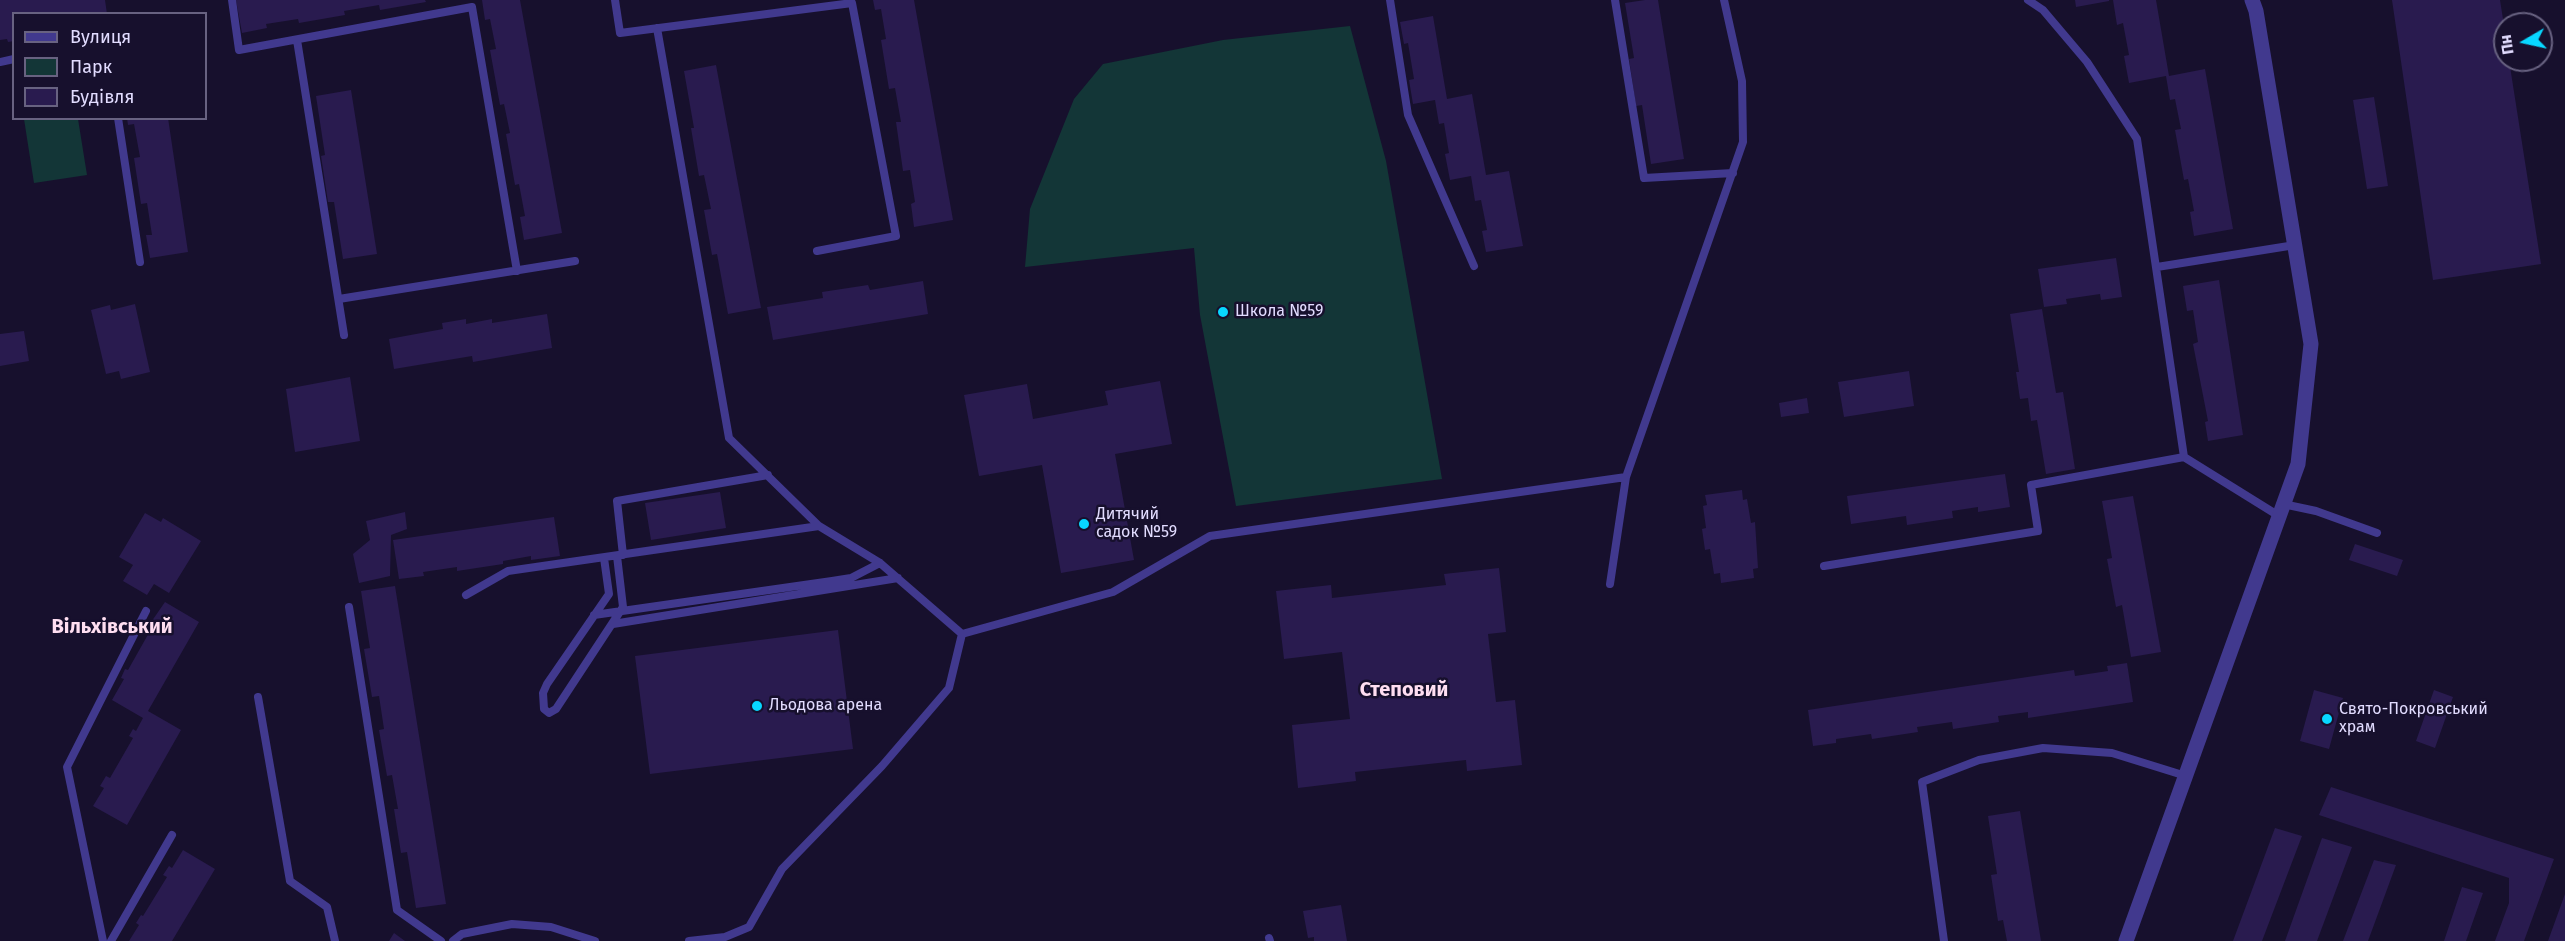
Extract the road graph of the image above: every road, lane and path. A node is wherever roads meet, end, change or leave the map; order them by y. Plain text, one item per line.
1 (232, 0) edge
2 (615, 0) edge
3 (1390, 0) edge
4 (1615, 0) edge
5 (1724, 0) edge
6 (2028, 0) edge
7 (2252, 0) edge
8 (657, 28) junction
9 (297, 40) junction
10 (118, 120) edge
11 (1733, 173) junction
12 (2295, 245) junction
13 (817, 251) dead end
14 (575, 261) dead end
15 (140, 262) dead end
16 (1474, 266) dead end
17 (2157, 267) junction
18 (516, 271) junction
19 (339, 299) junction
20 (344, 335) dead end
21 (2184, 458) junction
22 (768, 475) junction
23 (1626, 477) junction
24 (2281, 510) junction
25 (819, 526) junction
26 (2377, 533) dead end
27 (620, 555) junction
28 (604, 558) junction
29 (880, 563) junction
30 (1824, 566) dead end
31 (898, 578) junction
32 (1610, 584) dead end
33 (466, 595) dead end
34 (349, 607) dead end
35 (146, 611) dead end
36 (620, 612) junction
37 (594, 615) junction
38 (613, 624) junction
39 (962, 634) junction
40 (258, 697) dead end
41 (2186, 776) junction
42 (172, 835) dead end
43 (728, 939) edge
44 (103, 941) edge
45 (111, 941) edge
46 (335, 941) edge
47 (441, 941) edge
48 (453, 941) edge
49 (595, 941) edge
50 (689, 941) edge
51 (1944, 941) edge
52 (2126, 941) edge

1 - 9 lane
2 - 8 lane
3 - 16 lane
4 - 11 lane
5 - 11 lane
6 - 17 lane
7 - 12 street
8 - 13 lane
8 - 22 lane
9 - 18 lane
9 - 19 lane
10 - 15 lane
11 - 23 lane
12 - 17 lane
12 - 24 street
14 - 18 lane
17 - 21 lane
18 - 19 lane
19 - 20 lane
21 - 24 lane
21 - 30 lane
22 - 25 lane
22 - 27 lane
23 - 32 lane
23 - 39 lane
24 - 26 lane
24 - 41 street
25 - 27 lane
25 - 29 lane
27 - 28 lane
27 - 36 lane
28 - 33 lane
28 - 37 lane
29 - 31 lane
29 - 36 lane
31 - 38 lane
31 - 39 lane
34 - 47 lane
35 - 44 lane
36 - 37 lane
36 - 38 lane
37 - 38 lane
39 - 43 lane
40 - 46 lane
41 - 51 lane
41 - 52 street
42 - 45 lane
43 - 50 lane
48 - 49 lane

